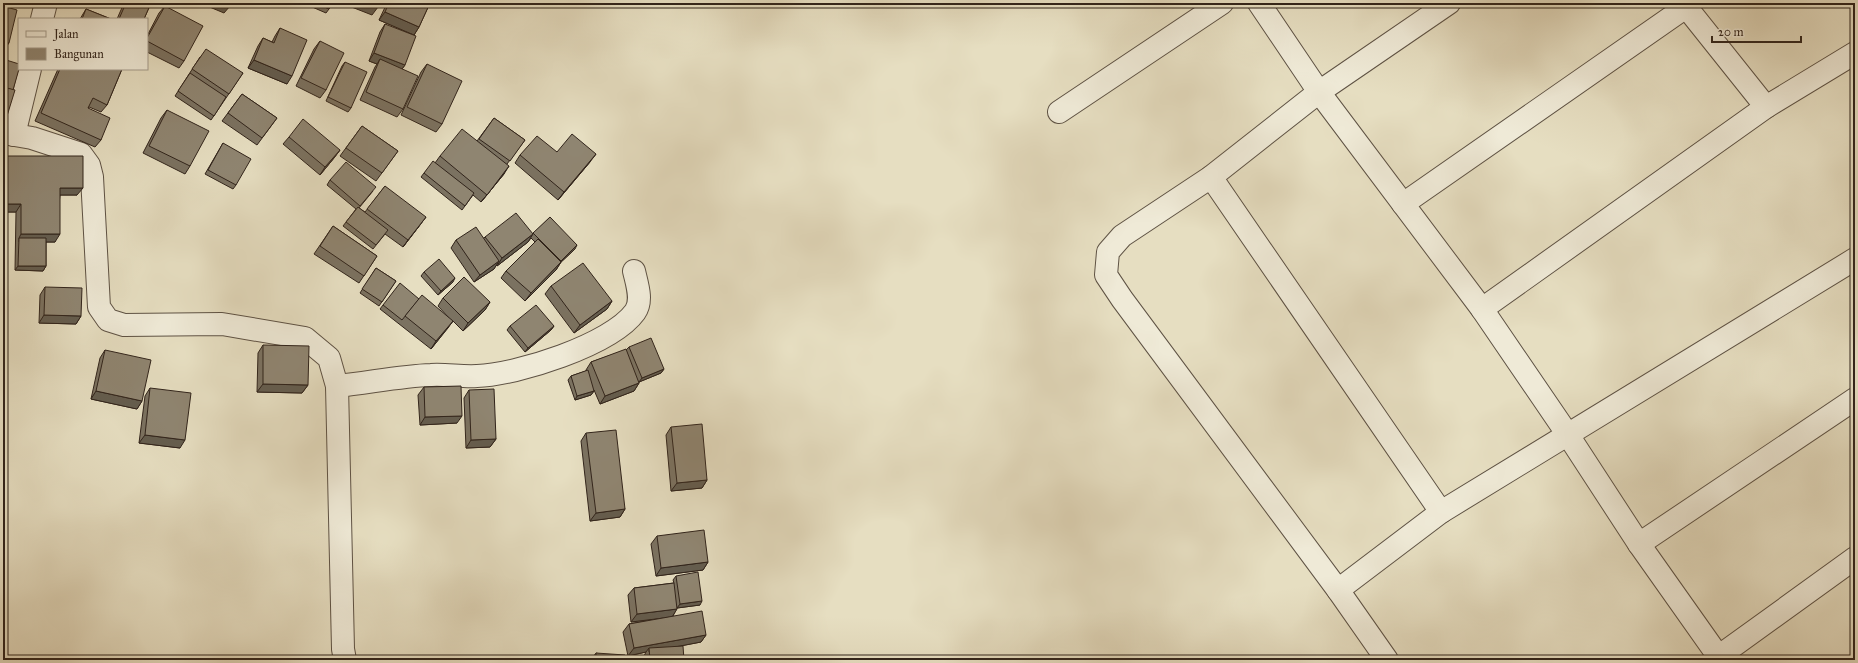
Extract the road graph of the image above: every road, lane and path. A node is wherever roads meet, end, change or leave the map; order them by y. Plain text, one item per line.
1 (46, 3) edge
2 (1222, 3) edge
3 (1259, 3) edge
4 (1449, 3) edge
5 (1684, 5) edge
6 (42, 18) edge
7 (1855, 53) edge
8 (30, 70) edge
9 (1319, 92) junction
10 (1766, 107) junction
11 (1059, 112) dead end
12 (8, 134) edge
13 (1211, 177) junction
14 (1403, 204) junction
15 (1855, 259) edge
16 (634, 271) dead end
17 (1482, 309) junction
18 (337, 386) junction
19 (1855, 399) edge
20 (1568, 435) junction
21 (1440, 512) junction
22 (1639, 544) junction
23 (1855, 558) edge
24 (1338, 590) junction
25 (1719, 658) edge
26 (345, 660) edge
27 (1387, 660) edge

1 - 6 street
2 - 11 street
3 - 9 street
4 - 9 street
5 - 10 street
5 - 14 street
7 - 10 street
8 - 12 street
9 - 13 street
9 - 14 street
10 - 17 street
12 - 18 street
13 - 21 street
13 - 24 street
14 - 17 street
15 - 20 street
16 - 18 street
17 - 20 street
18 - 26 street
19 - 22 street
20 - 21 street
20 - 22 street
21 - 24 street
22 - 25 street
23 - 25 street
24 - 27 street

